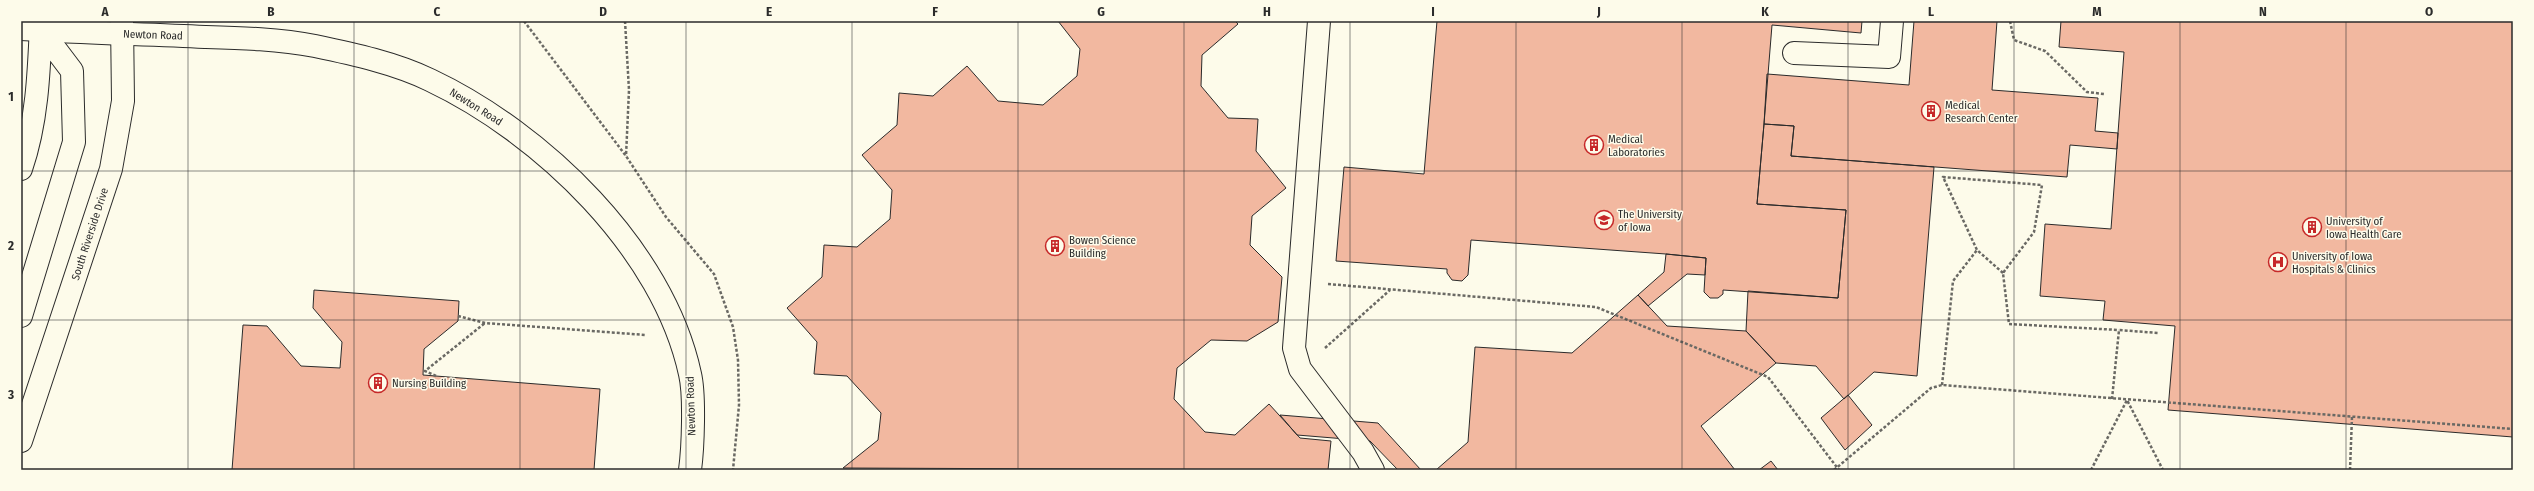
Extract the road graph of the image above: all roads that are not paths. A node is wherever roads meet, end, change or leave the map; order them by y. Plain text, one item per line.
1 (1318, 21) edge
2 (1892, 21) edge
3 (34, 27) edge
4 (122, 27) edge
5 (1794, 53) dead end
6 (21, 169) edge
7 (21, 316) edge
8 (21, 440) edge
9 (690, 470) edge
10 (1372, 470) edge

1 - 10 street
2 - 5 street
3 - 4 street, Newton Road
3 - 6 street
3 - 7 street
4 - 8 street, South Riverside Drive
4 - 9 street, Newton Road

